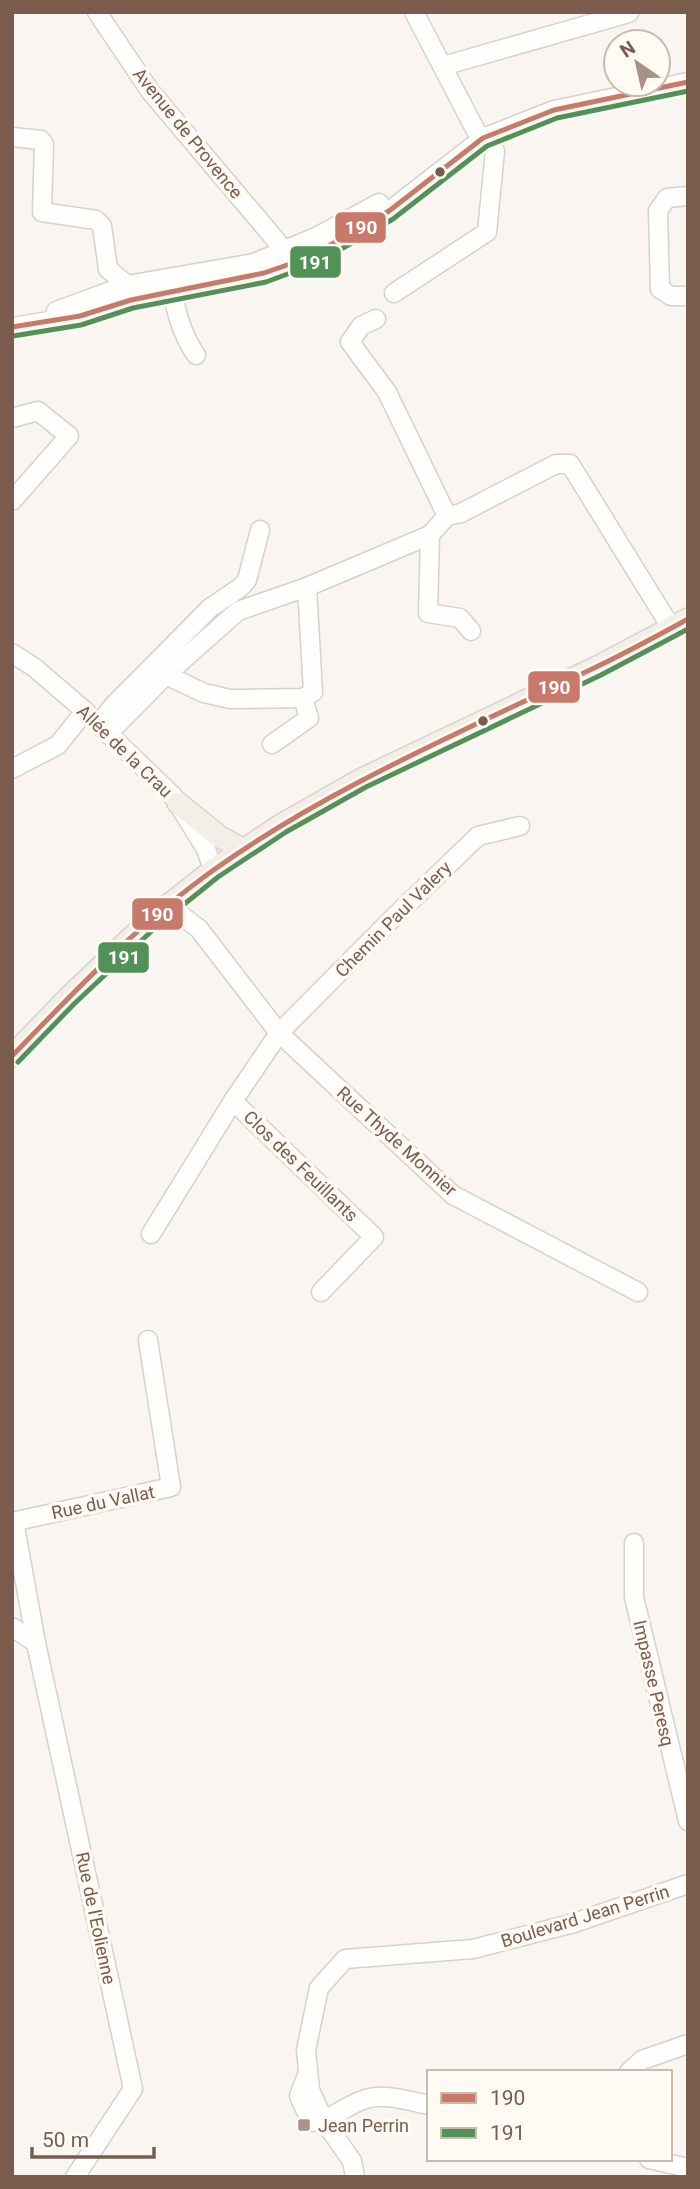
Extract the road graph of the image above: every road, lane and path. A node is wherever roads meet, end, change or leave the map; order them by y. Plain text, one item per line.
1 (97, 12) edge
2 (414, 12) edge
3 (629, 13) edge
4 (443, 66) junction
5 (688, 82) edge
6 (602, 88) edge
7 (479, 134) junction
8 (12, 137) edge
9 (688, 196) edge
10 (287, 257) junction
11 (172, 285) junction
12 (129, 293) junction
13 (394, 293) dead end
14 (688, 296) edge
15 (376, 319) dead end
16 (12, 327) edge
17 (196, 355) dead end
18 (12, 418) edge
19 (12, 501) edge
20 (447, 516) junction
21 (260, 530) dead end
22 (430, 535) junction
23 (307, 587) junction
24 (680, 624) edge
25 (471, 631) dead end
26 (12, 639) edge
27 (12, 653) edge
28 (35, 668) junction
29 (166, 675) junction
30 (303, 698) junction
31 (85, 711) junction
32 (103, 729) junction
33 (272, 744) dead end
34 (12, 769) edge
35 (178, 803) junction
36 (520, 826) dead end
37 (244, 850) junction
38 (213, 870) junction
39 (169, 906) junction
40 (279, 1033) junction
41 (12, 1056) edge
42 (233, 1101) junction
43 (151, 1234) dead end
44 (321, 1292) dead end
45 (638, 1292) dead end
46 (148, 1340) dead end
47 (13, 1522) edge
48 (634, 1543) dead end
49 (12, 1627) edge
50 (36, 1643) junction
51 (688, 1822) edge
52 (688, 1884) edge
53 (688, 2043) edge
54 (631, 2070) edge
55 (427, 2105) edge
56 (324, 2121) junction
57 (658, 2161) edge
58 (688, 2168) edge
59 (75, 2177) edge
60 (355, 2177) edge

1 - 10 street, Avenue de Provence
2 - 4 street
3 - 4 street
4 - 7 street
5 - 7 street
6 - 7 street
7 - 10 street
7 - 13 street
8 - 12 street
9 - 14 street
10 - 11 street
11 - 12 street
11 - 17 street
12 - 16 street
15 - 20 street
18 - 19 street
20 - 22 street
20 - 24 street
21 - 32 street
22 - 23 street
22 - 25 street
23 - 29 street
23 - 30 street
24 - 37 main road
26 - 28 street
27 - 28 street, Allée de la Crau
28 - 31 street, Allée de la Crau
29 - 30 street
29 - 32 street
30 - 33 street
31 - 32 street, Allée de la Crau
31 - 34 street
32 - 35 street, Allée de la Crau
35 - 37 main road
35 - 38 street, Allée de la Crau
36 - 40 street, Chemin Paul Valery
37 - 38 main road
38 - 39 main road
39 - 40 street
39 - 41 main road
40 - 42 street, Clos des Feuillants
40 - 45 street, Rue Thyde Monnier
42 - 43 street, Clos des Feuillants
42 - 44 street, Clos des Feuillants
46 - 47 street, Rue du Vallat
47 - 50 street, Rue de l'Eolienne
48 - 51 street, Impasse Peresq
49 - 50 street
50 - 59 street, Rue de l'Eolienne
52 - 56 street, Boulevard Jean Perrin
53 - 54 street
55 - 56 street
56 - 60 street, Boulevard Jean Perrin
57 - 58 street

